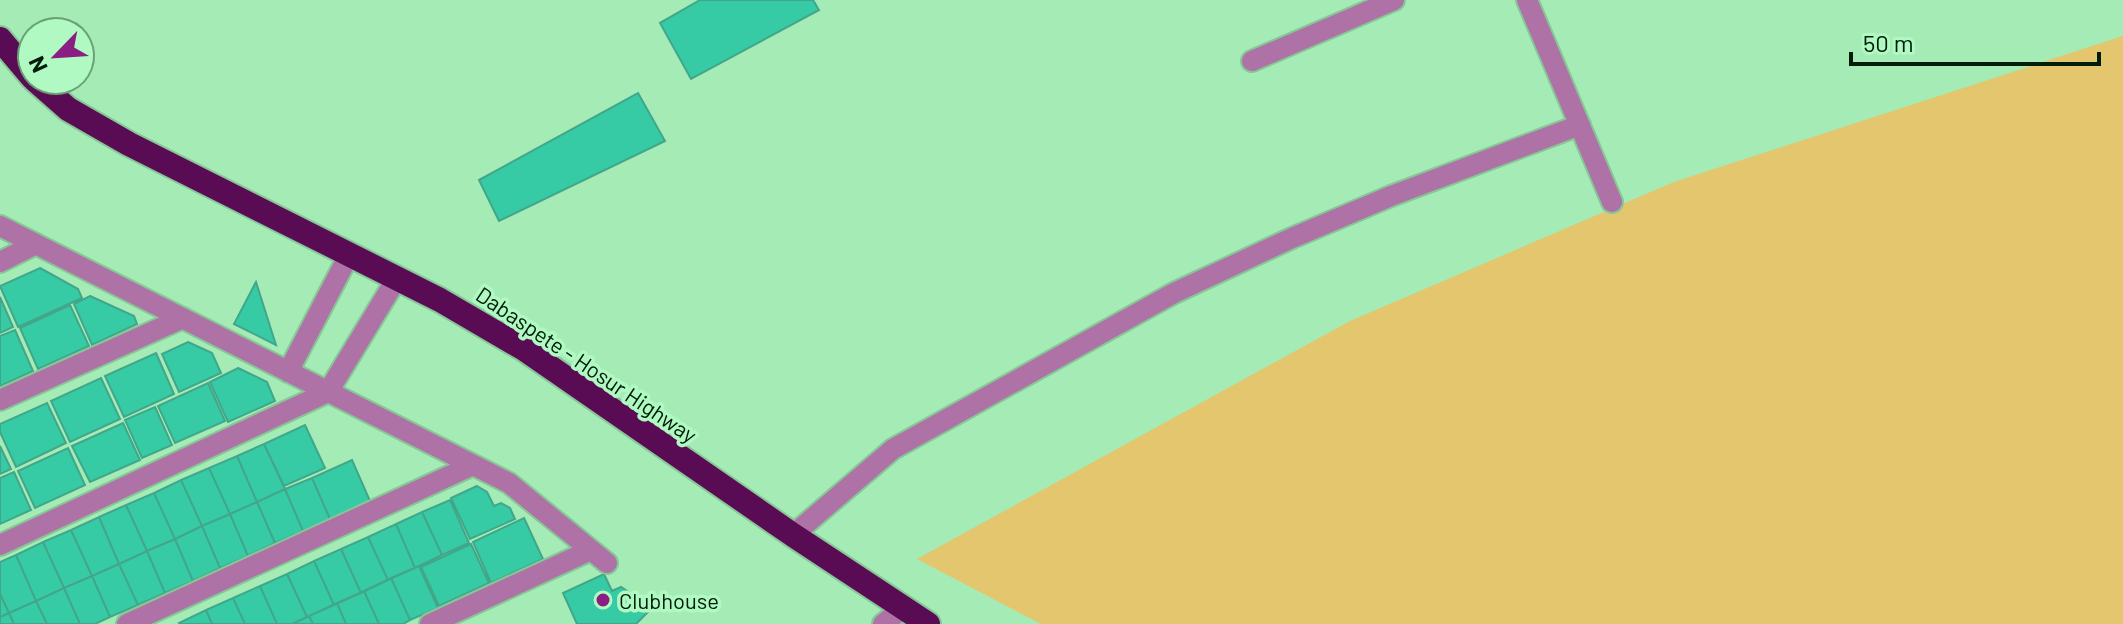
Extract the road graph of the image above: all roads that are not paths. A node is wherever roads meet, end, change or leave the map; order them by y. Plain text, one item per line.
1 (1394, 0) edge
2 (1527, 0) edge
3 (0, 39) edge
4 (16, 58) edge
5 (1252, 61) dead end
6 (53, 96) edge
7 (1580, 125) junction
8 (1612, 202) dead end
9 (0, 226) edge
10 (36, 244) junction
11 (350, 253) junction
12 (0, 262) edge
13 (397, 278) junction
14 (183, 318) junction
15 (288, 372) junction
16 (328, 392) junction
17 (0, 400) edge
18 (473, 465) junction
19 (793, 535) junction
20 (0, 545) edge
21 (591, 550) junction
22 (607, 563) dead end
23 (892, 616) edge
24 (127, 624) edge
25 (430, 624) edge
26 (928, 624) edge

1 - 5 street
2 - 7 street
3 - 4 highway, Dabaspete - Hosur Highway
6 - 11 highway, Dabaspete - Hosur Highway
7 - 8 street
7 - 19 street
9 - 10 street
10 - 12 street
10 - 14 street
11 - 13 highway, Dabaspete - Hosur Highway
11 - 15 street
13 - 16 street
13 - 19 highway, Dabaspete - Hosur Highway
14 - 15 street
14 - 17 street
15 - 16 street
16 - 18 street
16 - 20 street
18 - 21 street
18 - 24 street
19 - 23 highway, Dabaspete - Hosur Highway
21 - 22 street
21 - 25 street
23 - 26 highway, Dabaspete - Hosur Highway

